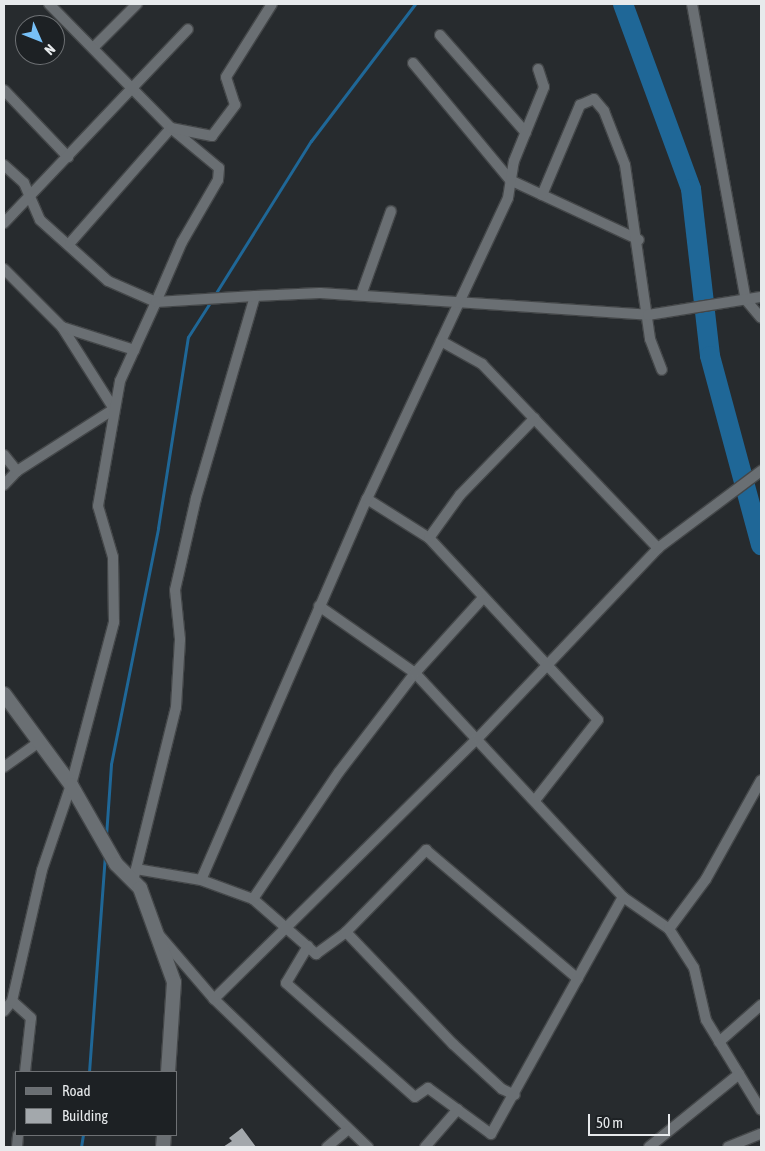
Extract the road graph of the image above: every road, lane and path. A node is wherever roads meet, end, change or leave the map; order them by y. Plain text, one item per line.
1 (52, 4) edge
2 (137, 4) edge
3 (272, 4) edge
4 (692, 4) edge
5 (188, 29) dead end
6 (440, 35) dead end
7 (94, 47) junction
8 (413, 63) dead end
9 (538, 69) dead end
10 (132, 88) junction
11 (4, 90) edge
12 (171, 128) junction
13 (526, 133) junction
14 (68, 157) junction
15 (4, 165) edge
16 (510, 180) junction
17 (542, 195) junction
18 (29, 197) junction
19 (391, 211) dead end
20 (4, 223) edge
21 (639, 240) junction
22 (70, 243) junction
23 (4, 269) edge
24 (361, 295) junction
25 (255, 296) junction
26 (761, 297) edge
27 (746, 300) junction
28 (461, 301) junction
29 (156, 302) junction
30 (648, 315) junction
31 (761, 318) edge
32 (62, 327) junction
33 (441, 341) junction
34 (134, 350) junction
35 (662, 370) dead end
36 (114, 409) junction
37 (535, 418) junction
38 (4, 455) edge
39 (17, 471) junction
40 (761, 471) edge
41 (4, 485) edge
42 (367, 499) junction
43 (429, 538) junction
44 (658, 548) junction
45 (483, 598) junction
46 (319, 606) junction
47 (548, 664) junction
48 (415, 673) junction
49 (4, 694) edge
50 (478, 738) junction
51 (38, 742) junction
52 (4, 767) edge
53 (761, 780) edge
54 (71, 785) junction
55 (536, 799) junction
56 (134, 875) junction
57 (201, 880) junction
58 (623, 897) junction
59 (253, 900) junction
60 (284, 925) junction
61 (153, 928) junction
62 (669, 929) junction
63 (346, 932) junction
64 (308, 946) junction
65 (578, 979) junction
66 (214, 1000) junction
67 (12, 1001) junction
68 (761, 1005) edge
69 (4, 1011) edge
70 (718, 1042) junction
71 (25, 1071) edge
72 (168, 1071) edge
73 (739, 1074) junction
74 (515, 1095) junction
75 (458, 1109) junction
76 (761, 1110) edge
77 (346, 1131) junction
78 (761, 1134) edge
79 (327, 1147) edge
80 (368, 1147) edge
81 (425, 1147) edge
82 (649, 1147) edge
83 (728, 1147) edge

1 - 7 street
2 - 7 street
3 - 12 street
4 - 27 street
5 - 10 street
6 - 13 street
7 - 10 street
8 - 16 street
9 - 13 street
10 - 12 street
10 - 14 street
11 - 14 street
12 - 22 street
12 - 29 street
13 - 16 street
14 - 18 street
15 - 18 street
16 - 17 street
16 - 28 street
17 - 21 street
17 - 21 street
18 - 20 street
18 - 22 street
19 - 24 street
21 - 30 street
22 - 29 street
23 - 32 street
24 - 25 street
24 - 28 street
25 - 29 street
25 - 56 street
26 - 27 street
27 - 30 street
27 - 31 street
28 - 30 street
28 - 33 street
29 - 34 street
30 - 35 street
32 - 34 street
32 - 36 street
33 - 37 street
33 - 42 street
34 - 36 street
36 - 39 street
36 - 54 street
37 - 43 street
37 - 44 street
38 - 39 street
39 - 41 street
40 - 44 street
42 - 43 street
42 - 46 street
43 - 45 street
44 - 47 street
45 - 47 street
45 - 48 street
46 - 48 street
46 - 57 street
47 - 50 street
47 - 55 street
48 - 50 street
48 - 59 street
49 - 51 street
50 - 55 street
50 - 60 street
51 - 52 street
51 - 54 street
53 - 62 street
54 - 56 street
54 - 67 street
55 - 58 street
56 - 57 street
56 - 61 street
57 - 59 street
58 - 62 street
58 - 65 street
59 - 60 street
60 - 64 street
60 - 66 street
61 - 66 street
61 - 72 street
62 - 70 street
63 - 64 street
63 - 65 street
63 - 74 street
64 - 75 street
65 - 74 street
66 - 77 street
67 - 69 street
67 - 71 street
68 - 70 street
70 - 73 street
73 - 76 street
73 - 82 street
74 - 75 street
75 - 81 street
77 - 79 street
77 - 80 street
78 - 83 street

